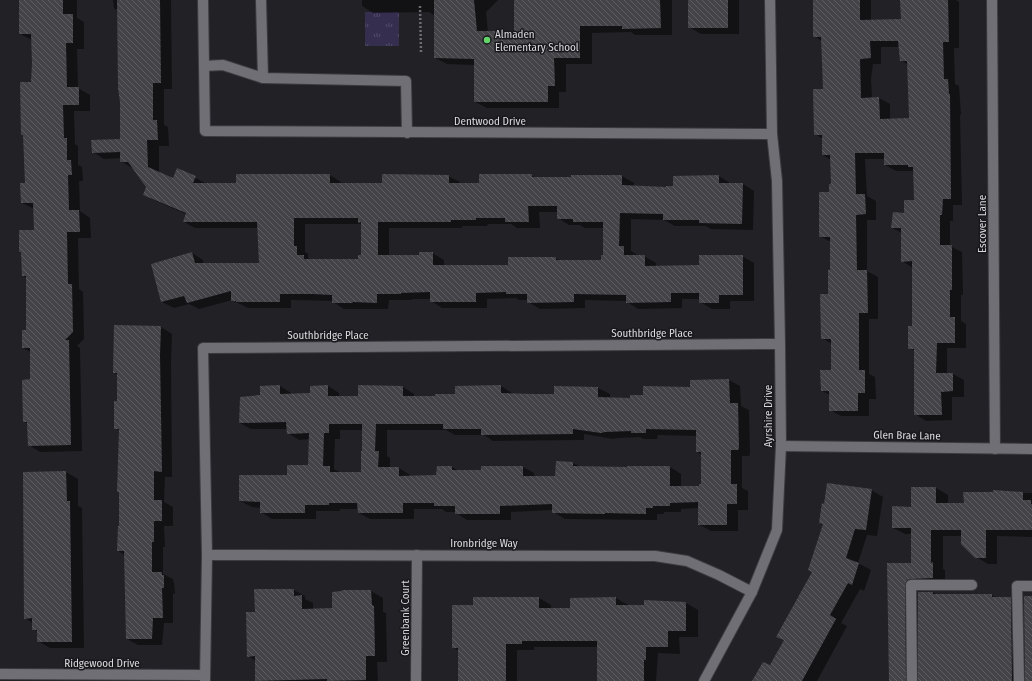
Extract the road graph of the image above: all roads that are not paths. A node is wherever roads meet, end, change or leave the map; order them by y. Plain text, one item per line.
1 (203, 0) edge
2 (261, 0) edge
3 (770, 0) edge
4 (992, 0) edge
5 (204, 66) junction
6 (263, 78) junction
7 (407, 133) junction
8 (772, 134) junction
9 (780, 344) junction
10 (781, 446) junction
11 (995, 448) junction
12 (1032, 449) edge
13 (207, 555) junction
14 (417, 555) junction
15 (972, 585) dead end
16 (1032, 586) edge
17 (752, 592) junction
18 (0, 674) edge
19 (28, 678) edge
20 (204, 678) edge
21 (416, 681) edge
22 (704, 681) edge
23 (912, 681) edge
24 (1019, 681) edge

1 - 5 street, Dentwood Drive
2 - 6 street
3 - 8 street
4 - 11 street, Escover Lane
5 - 6 street
5 - 7 street, Dentwood Drive
6 - 7 street
7 - 8 street, Dentwood Drive
8 - 9 street, Ayrshire Drive
9 - 10 street, Ayrshire Drive
9 - 13 street, Southbridge Place
10 - 11 street, Glen Brae Lane
10 - 17 street, Ayrshire Drive
11 - 12 street, Glen Brae Lane
13 - 14 street, Ironbridge Way
13 - 20 street, Southbridge Place
14 - 17 street, Ironbridge Way
14 - 21 street, Greenbank Court
15 - 23 street
16 - 24 street
17 - 22 street, Ayrshire Drive
18 - 19 street, Ridgewood Drive
19 - 20 street, Ridgewood Drive

